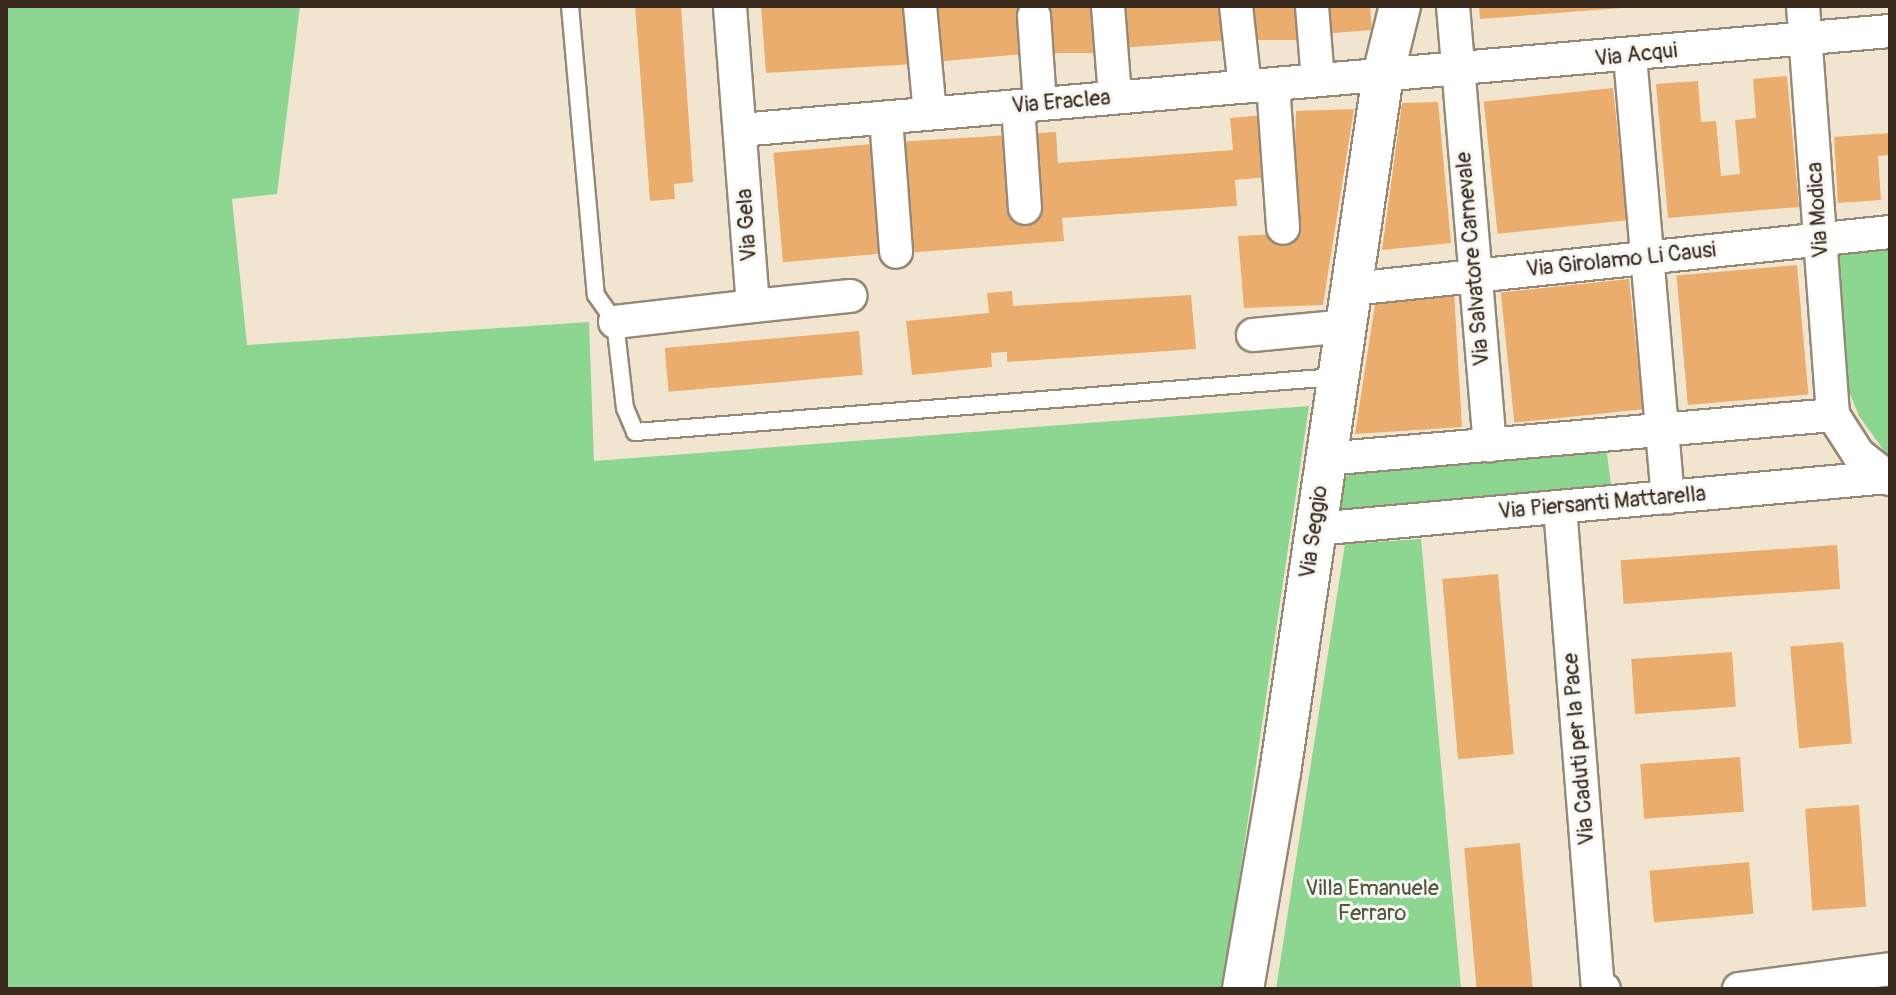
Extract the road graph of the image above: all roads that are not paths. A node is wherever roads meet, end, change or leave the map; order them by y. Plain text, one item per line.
1 (570, 6) edge
2 (730, 6) edge
3 (920, 6) edge
4 (1108, 6) edge
5 (1236, 6) edge
6 (1312, 6) edge
7 (1400, 6) edge
8 (1453, 6) edge
9 (1803, 6) edge
10 (1034, 16) dead end
11 (1890, 31) edge
12 (1806, 39) junction
13 (1630, 56) junction
14 (1457, 72) junction
15 (1383, 75) junction
16 (1318, 80) junction
17 (1259, 85) junction
18 (1115, 97) junction
19 (1029, 105) junction
20 (930, 114) junction
21 (886, 118) junction
22 (740, 130) junction
23 (1025, 208) dead end
24 (1283, 228) dead end
25 (1890, 232) edge
26 (1821, 239) junction
27 (896, 252) dead end
28 (1648, 257) junction
29 (1474, 276) junction
30 (850, 296) dead end
31 (753, 306) junction
32 (1349, 308) junction
33 (615, 322) junction
34 (1253, 335) dead end
35 (1336, 377) junction
36 (1833, 415) junction
37 (1664, 430) junction
38 (1490, 445) junction
39 (1324, 459) junction
40 (1889, 478) edge
41 (1668, 497) junction
42 (1560, 507) junction
43 (1315, 529) junction
44 (1890, 969) edge
45 (1758, 988) edge
46 (1243, 989) edge
47 (1604, 989) edge

1 - 33 lane
2 - 22 street, Via Gela
3 - 20 street
4 - 18 street
5 - 17 street
6 - 16 street
7 - 15 street, Via Seggio
8 - 14 street, Via Salvatore Carnevale
9 - 12 street, Via Modica
10 - 19 street
11 - 12 street, Via Acqui
12 - 13 street, Via Acqui
12 - 26 street, Via Modica
13 - 14 street, Via Acqui
13 - 28 street
14 - 15 street, Via Acqui
14 - 29 street, Via Salvatore Carnevale
15 - 16 street, Via Eraclea
15 - 32 street, Via Seggio
16 - 17 street, Via Eraclea
17 - 18 street, Via Eraclea
17 - 24 street
18 - 19 street, Via Eraclea
19 - 20 street, Via Eraclea
19 - 23 street
20 - 21 street, Via Eraclea
21 - 22 street, Via Eraclea
21 - 27 street
22 - 31 street, Via Gela
25 - 26 street, Via Girolamo Li Causi
26 - 28 street, Via Girolamo Li Causi
26 - 36 street, Via Modica
28 - 29 street, Via Girolamo Li Causi
28 - 37 street
29 - 32 street, Via Girolamo Li Causi
29 - 38 street, Via Salvatore Carnevale
30 - 31 street
31 - 33 street
32 - 34 street, Via Girolamo Li Causi
32 - 35 street, Via Seggio
33 - 35 lane
35 - 39 street, Via Seggio
36 - 37 street
36 - 40 street
37 - 38 street
37 - 41 street
38 - 39 street
39 - 43 street, Via Seggio
40 - 41 street, Via Piersanti Mattarella
41 - 42 street, Via Piersanti Mattarella
42 - 43 street, Via Piersanti Mattarella
42 - 47 street, Via Caduti per la Pace
43 - 46 street, Via Seggio
44 - 45 street

